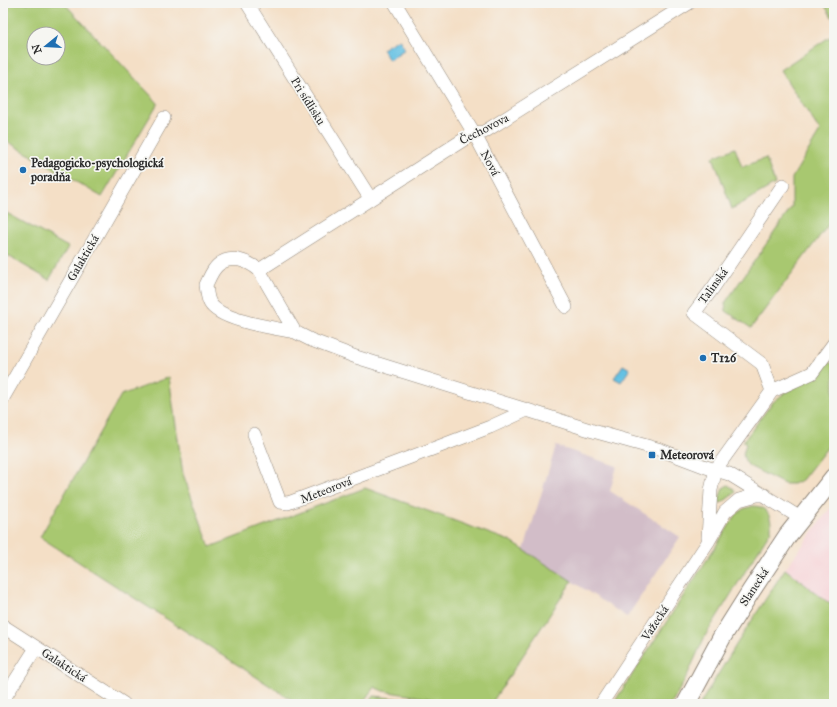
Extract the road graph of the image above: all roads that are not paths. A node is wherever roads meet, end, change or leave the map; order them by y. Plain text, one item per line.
1 (247, 3) edge
2 (395, 3) edge
3 (689, 3) edge
4 (164, 118) dead end
5 (474, 133) junction
6 (783, 185) dead end
7 (370, 198) junction
8 (259, 270) junction
9 (566, 307) dead end
10 (295, 332) junction
11 (834, 343) edge
12 (772, 391) junction
13 (3, 398) edge
14 (527, 410) junction
15 (254, 434) dead end
16 (716, 469) junction
17 (834, 477) edge
18 (765, 495) junction
19 (802, 519) junction
20 (708, 542) junction
21 (3, 626) edge
22 (36, 648) junction
23 (3, 700) edge
24 (124, 704) edge
25 (601, 704) edge
26 (686, 704) edge

1 - 7 street, Pri sídlisku
2 - 5 street, Nová
3 - 5 street, Čechovova
4 - 13 street, Galaktická
5 - 7 street, Čechovova
5 - 9 street, Nová
6 - 12 street, Talinská
7 - 8 street, Čechovova
8 - 10 street
8 - 10 street
10 - 14 street
11 - 12 street
12 - 16 street
14 - 15 street, Meteorová
14 - 16 street
16 - 18 street
16 - 20 street
17 - 19 main road, Slanecká
18 - 19 street
18 - 20 street, Važecká
19 - 26 main road, Slanecká
20 - 25 street, Važecká
21 - 22 street, Galaktická
22 - 23 street
22 - 24 street, Galaktická

